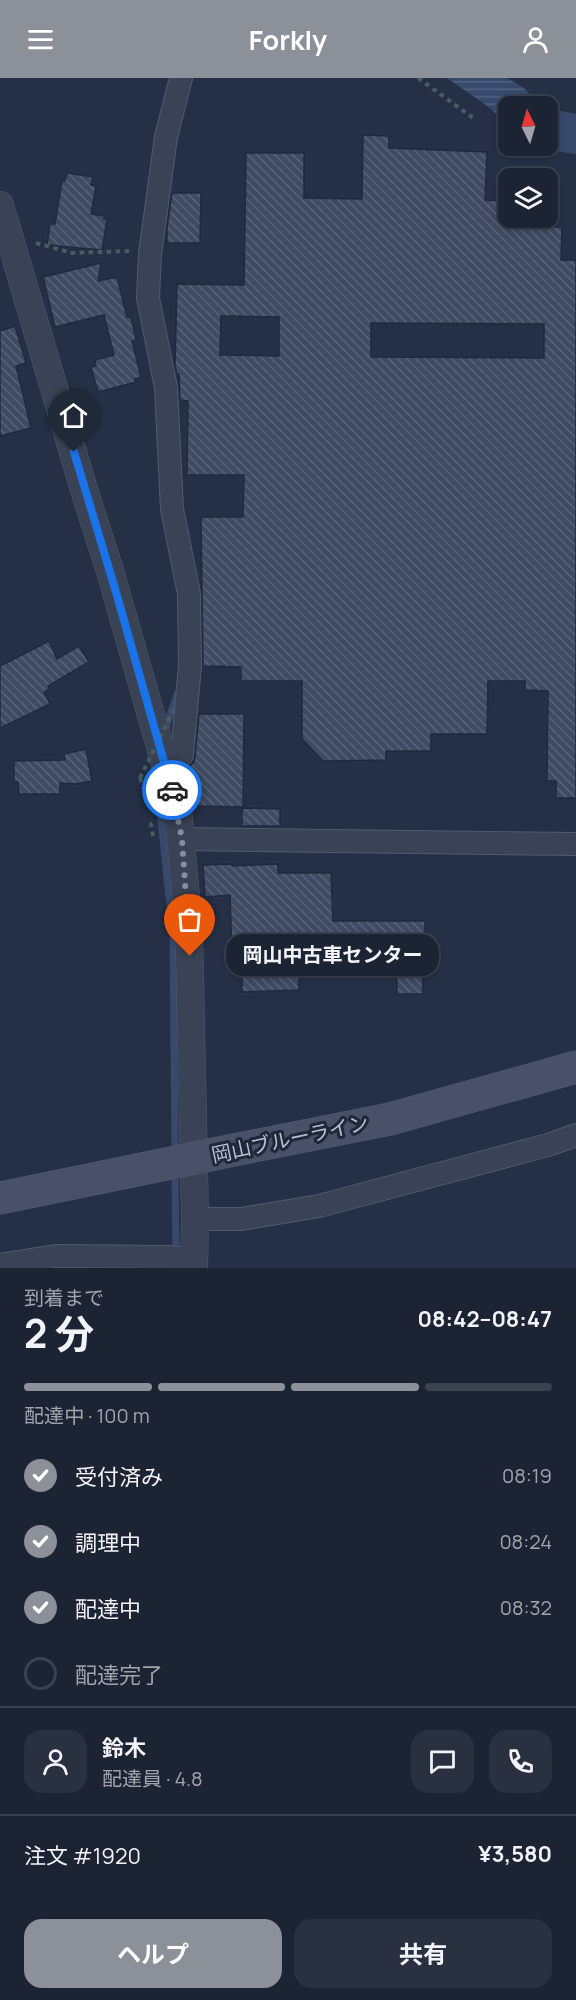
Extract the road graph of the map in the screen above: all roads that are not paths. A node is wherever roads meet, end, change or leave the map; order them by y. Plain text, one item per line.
1 (181, 78) edge
2 (0, 205) edge
3 (166, 766) junction
4 (182, 839) junction
5 (576, 844) edge
6 (576, 1067) edge
7 (576, 1135) edge
8 (0, 1198) edge
9 (195, 1219) junction
10 (194, 1264) edge
11 (0, 1265) edge

1 - 3 street
2 - 3 street
3 - 4 street
4 - 5 street
4 - 9 street
6 - 8 main road, 岡山ブルーライン, bridge
7 - 9 street
9 - 10 street
10 - 11 street

